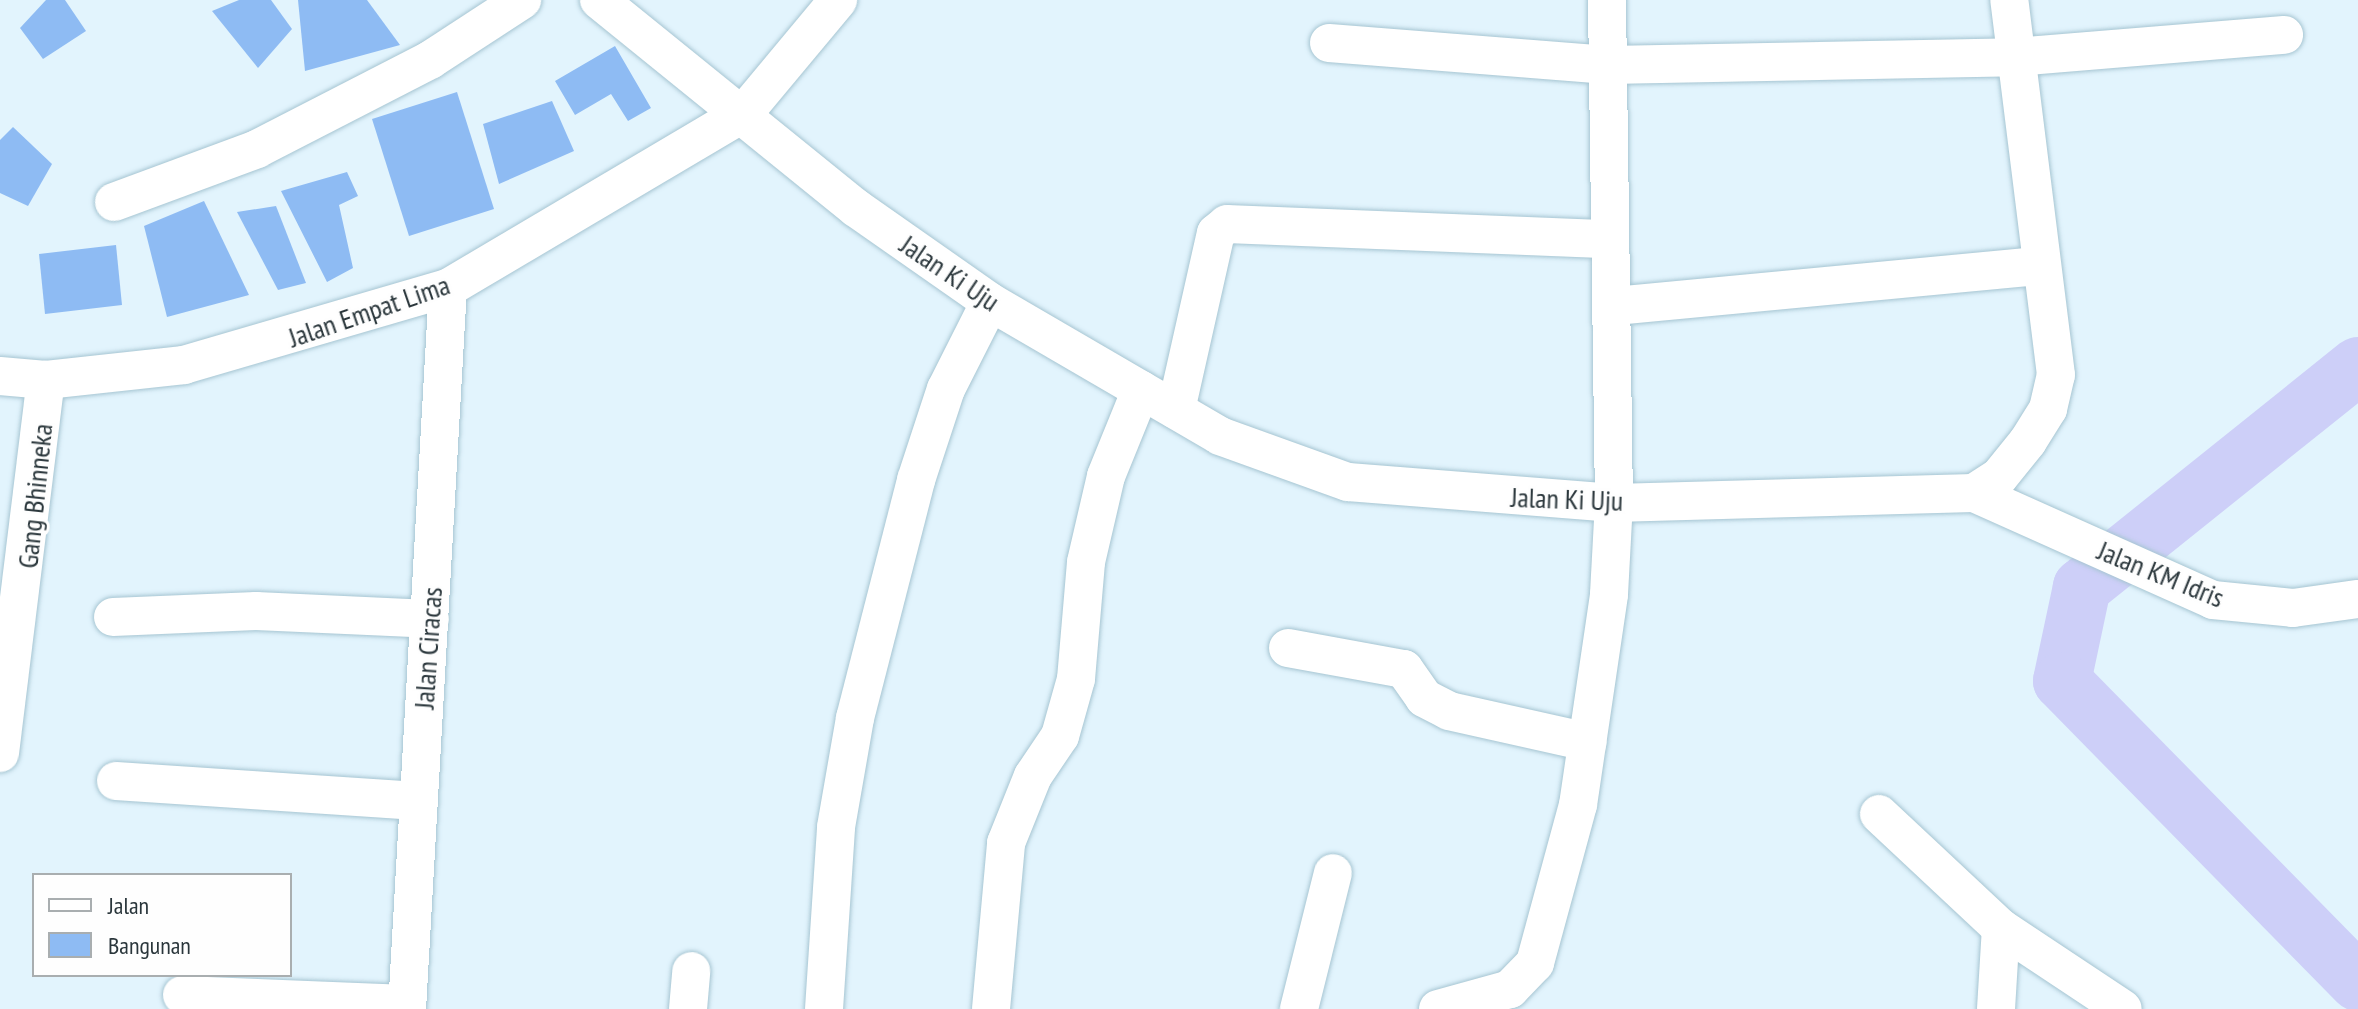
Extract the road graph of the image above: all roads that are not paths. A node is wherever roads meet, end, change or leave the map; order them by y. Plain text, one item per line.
1 (522, 0) edge
2 (599, 0) edge
3 (838, 0) edge
4 (1607, 0) edge
5 (2009, 0) edge
6 (2284, 35) dead end
7 (1329, 43) dead end
8 (2015, 57) junction
9 (1608, 65) junction
10 (744, 113) junction
11 (114, 202) dead end
12 (1608, 239) junction
13 (2040, 266) junction
14 (448, 288) junction
15 (990, 302) junction
16 (1615, 306) junction
17 (0, 376) edge
18 (46, 380) junction
19 (1141, 390) junction
20 (1176, 410) junction
21 (1974, 493) junction
22 (1614, 503) junction
23 (2358, 599) edge
24 (113, 617) dead end
25 (430, 619) junction
26 (1288, 648) dead end
27 (1588, 742) junction
28 (0, 753) edge
29 (116, 781) dead end
30 (417, 801) junction
31 (1879, 814) dead end
32 (1333, 873) dead end
33 (2001, 928) junction
34 (691, 971) dead end
35 (182, 995) dead end
36 (1508, 999) edge
37 (407, 1006) edge
38 (688, 1009) edge
39 (824, 1009) edge
40 (991, 1009) edge
41 (1299, 1009) edge
42 (1438, 1009) edge
43 (1996, 1009) edge
44 (2123, 1009) edge

1 - 11 street
2 - 10 street, Jalan Ki Uju
3 - 10 street, Jalan Empat Lima
4 - 9 street
5 - 8 street
6 - 8 street
7 - 9 street
8 - 9 street
8 - 13 street
9 - 12 street
10 - 14 street, Jalan Empat Lima
10 - 15 street, Jalan Ki Uju
12 - 16 street
12 - 20 street
13 - 16 street
13 - 21 street
14 - 18 street, Jalan Empat Lima
14 - 25 street, Jalan Ciracas
15 - 19 street, Jalan Ki Uju
15 - 39 street
16 - 22 street
17 - 18 street, Jalan Empat Lima
18 - 28 street, Gang Bhinneka
19 - 20 street, Jalan Ki Uju
19 - 40 street
20 - 22 street, Jalan Ki Uju
21 - 22 street, Jalan Ki Uju
21 - 23 street, Jalan KM Idris
22 - 27 street
24 - 25 street
25 - 30 street, Jalan Ciracas
26 - 27 street
27 - 36 street
29 - 30 street
30 - 37 street, Jalan Ciracas
31 - 33 street
32 - 41 street
33 - 43 street
33 - 44 street
34 - 38 street
35 - 37 street
36 - 42 street

